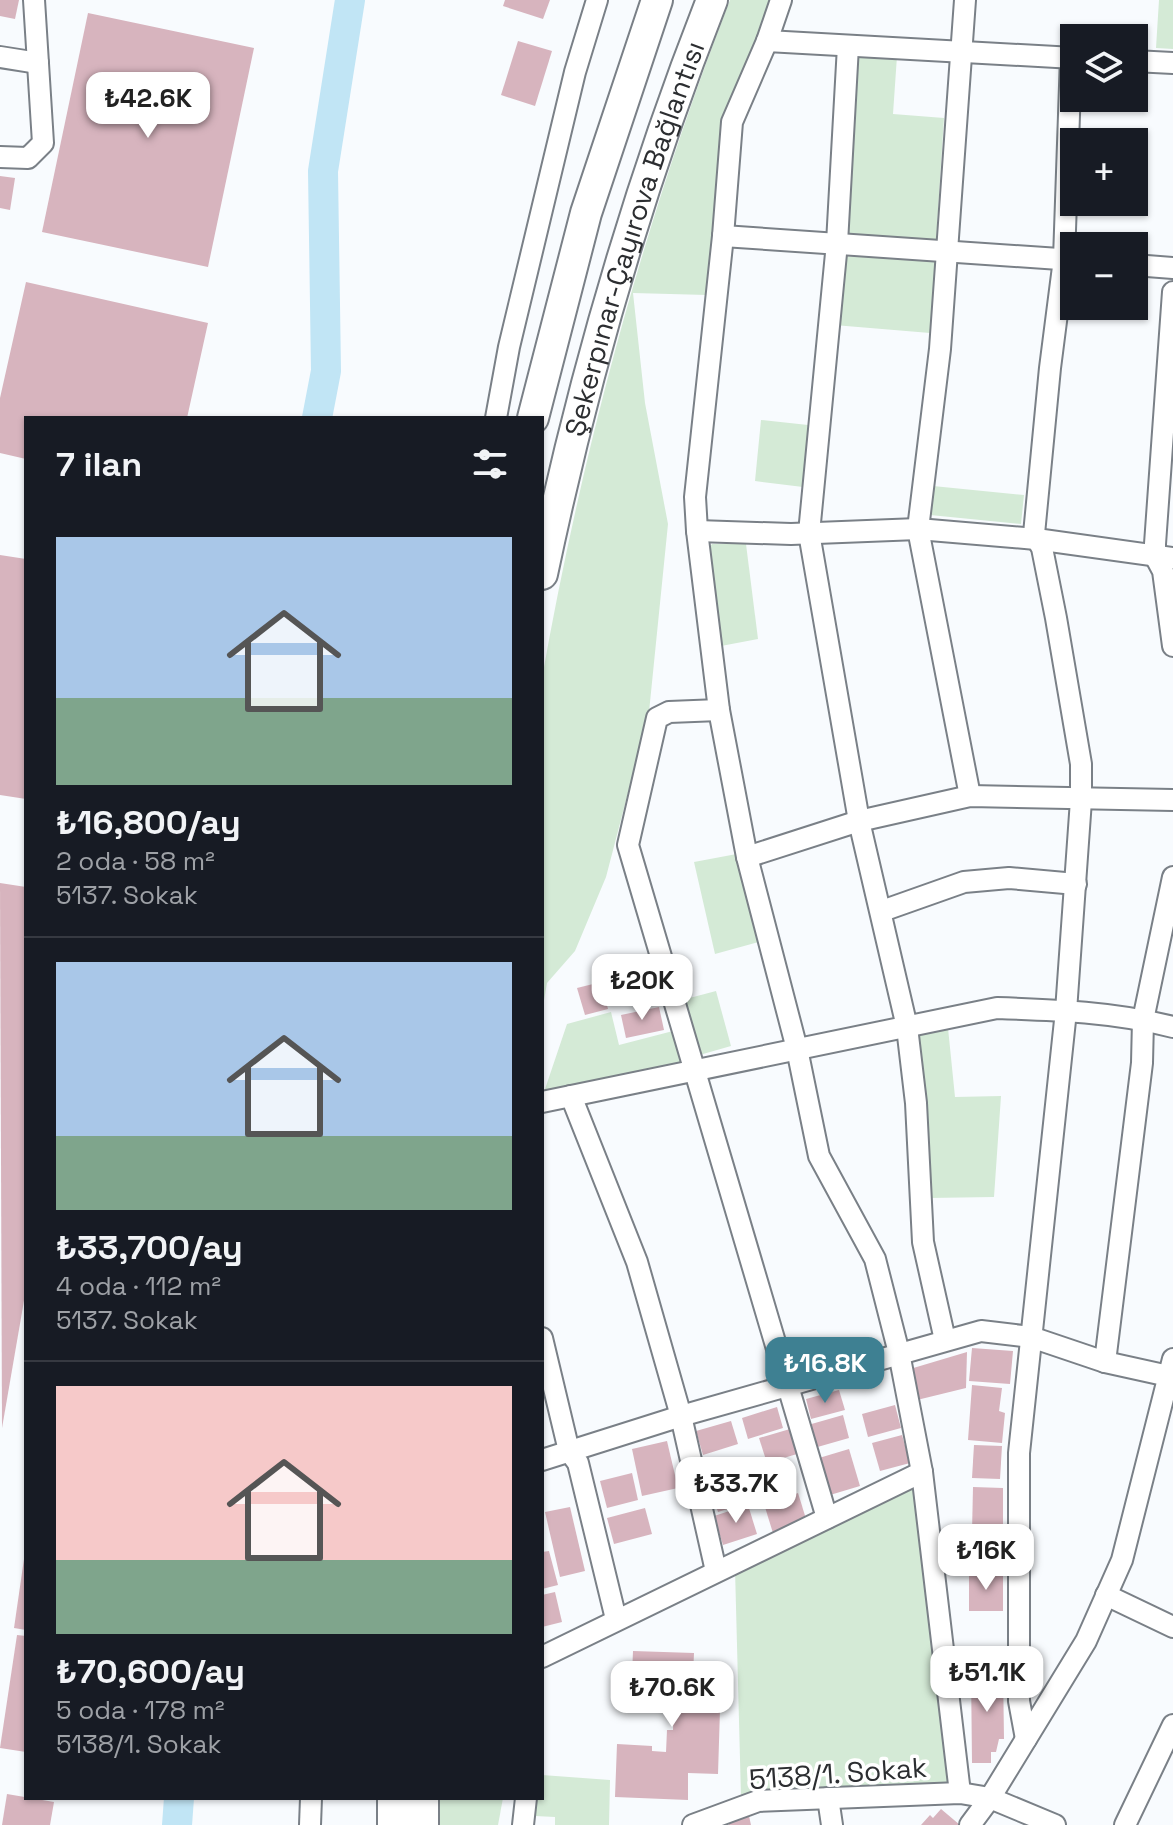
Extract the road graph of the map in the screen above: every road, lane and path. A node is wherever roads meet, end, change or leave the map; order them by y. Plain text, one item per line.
1 (34, 0) edge
2 (597, 0) edge
3 (657, 0) edge
4 (712, 0) edge
5 (781, 0) edge
6 (965, 0) edge
7 (767, 41) junction
8 (848, 46) junction
9 (961, 51) junction
10 (0, 57) edge
11 (1060, 57) edge
12 (1148, 62) edge
13 (38, 63) junction
14 (1173, 63) edge
15 (1071, 112) edge
16 (0, 157) edge
17 (1069, 232) edge
18 (723, 236) junction
19 (837, 243) junction
20 (946, 250) junction
21 (1060, 258) edge
22 (1148, 266) edge
23 (1173, 268) edge
24 (1173, 292) edge
25 (1061, 320) edge
26 (496, 416) edge
27 (534, 416) edge
28 (918, 529) junction
29 (697, 531) junction
30 (809, 533) junction
31 (1033, 540) junction
32 (1159, 557) edge
33 (544, 565) edge
34 (1173, 646) edge
35 (719, 710) junction
36 (970, 796) junction
37 (1081, 800) junction
38 (1173, 800) edge
39 (859, 821) junction
40 (747, 857) junction
41 (1173, 877) edge
42 (1076, 884) junction
43 (882, 911) junction
44 (1066, 1011) junction
45 (1143, 1020) junction
46 (907, 1027) junction
47 (1173, 1027) edge
48 (797, 1049) junction
49 (696, 1069) junction
50 (571, 1096) junction
51 (544, 1102) edge
52 (1031, 1337) junction
53 (945, 1340) junction
54 (544, 1344) edge
55 (899, 1353) junction
56 (1105, 1362) junction
57 (1172, 1371) edge
58 (787, 1385) junction
59 (681, 1416) junction
60 (578, 1453) junction
61 (544, 1460) edge
62 (922, 1472) junction
63 (827, 1518) junction
64 (716, 1571) junction
65 (1106, 1595) junction
66 (616, 1619) junction
67 (1173, 1627) edge
68 (544, 1656) edge
69 (1173, 1725) edge
70 (1026, 1739) junction
71 (960, 1793) junction
72 (828, 1798) junction
73 (990, 1798) junction
74 (311, 1800) edge
75 (393, 1800) edge
76 (423, 1800) edge
77 (526, 1800) edge
78 (1048, 1823) edge
79 (310, 1825) edge
80 (393, 1825) edge
81 (423, 1825) edge
82 (523, 1825) edge
83 (695, 1825) edge
84 (832, 1825) edge
85 (970, 1825) edge
86 (1125, 1825) edge

1 - 13 street
2 - 26 street
3 - 27 highway, Şekerpınar-Çayırova Bağlantısı
4 - 33 highway, Şekerpınar-Çayırova Bağlantısı
5 - 7 street
6 - 9 street
7 - 8 street
7 - 18 street
8 - 9 street
8 - 19 street
9 - 11 street
9 - 20 street
10 - 13 street
12 - 14 street
13 - 16 street
15 - 17 street
18 - 19 street
18 - 29 street
19 - 20 street
19 - 30 street
20 - 21 street
20 - 28 street
22 - 23 street
24 - 32 street
25 - 31 street
28 - 30 street
28 - 31 street
28 - 36 street
29 - 30 street
29 - 35 street
30 - 39 street
31 - 32 street
31 - 37 street
32 - 34 street
35 - 40 street
35 - 49 street
36 - 37 street
36 - 39 street
37 - 38 street
37 - 42 street
39 - 40 street
39 - 43 street
40 - 48 street
41 - 45 street
42 - 43 street
42 - 44 street
43 - 46 street
44 - 45 street
44 - 46 street
44 - 52 street
45 - 47 street
45 - 56 street
46 - 48 street
46 - 53 street
48 - 49 street
48 - 55 street
49 - 50 street
49 - 58 street
50 - 51 street
50 - 59 street
52 - 53 street
52 - 56 street
52 - 70 street
53 - 55 street
54 - 60 street
55 - 58 street
55 - 62 street
56 - 57 street
57 - 65 street
58 - 59 street
58 - 63 street
59 - 60 street
59 - 64 street
60 - 61 street
60 - 66 street
62 - 63 street
62 - 71 street
63 - 64 street
64 - 66 street
65 - 67 street
65 - 70 street
66 - 68 street
69 - 86 street
70 - 73 street
71 - 72 street, 5138/1. Sokak
71 - 73 street, 5138/1. Sokak
72 - 83 street, 5138/1. Sokak
72 - 84 street
73 - 78 street, 5138/1. Sokak
73 - 85 street
74 - 79 street
75 - 80 highway
76 - 81 highway
77 - 82 street

